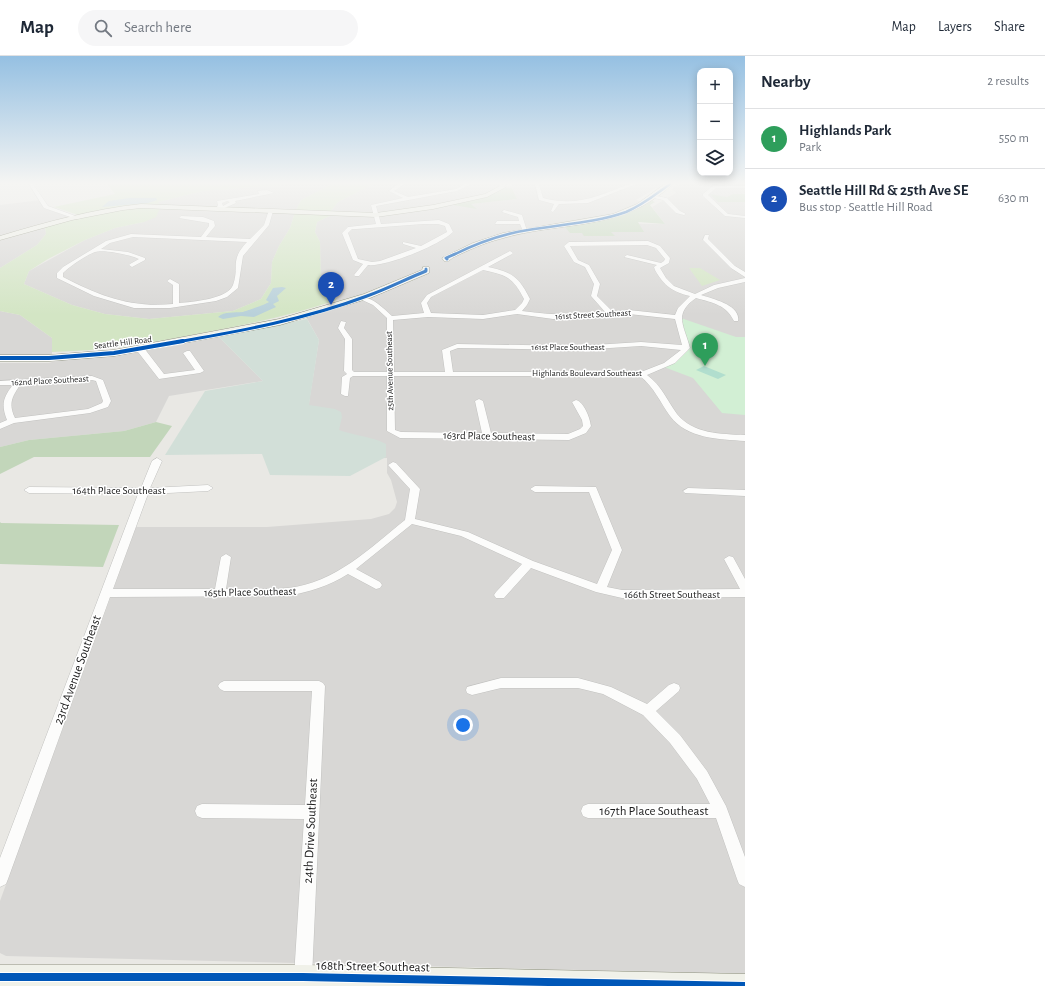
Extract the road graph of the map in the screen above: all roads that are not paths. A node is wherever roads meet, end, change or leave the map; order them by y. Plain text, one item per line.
1 (41, 227) edge
2 (211, 227) edge
3 (263, 227) edge
4 (356, 227) edge
5 (448, 227) edge
6 (544, 227) edge
7 (525, 230) joint
8 (707, 236) dead end
9 (0, 239) edge
10 (202, 239) junction
11 (252, 241) junction
12 (405, 243) dead end
13 (420, 247) junction
14 (96, 250) junction
15 (510, 254) dead end
16 (627, 257) dead end
17 (366, 264) junction
18 (660, 264) junction
19 (132, 265) dead end
20 (483, 268) junction
21 (357, 275) dead end
22 (745, 275) edge
23 (745, 280) edge
24 (170, 281) dead end
25 (696, 296) junction
26 (362, 298) junction
27 (176, 304) junction
28 (517, 312) junction
29 (610, 313) junction
30 (428, 315) junction
31 (678, 317) junction
32 (390, 318) junction
33 (736, 320) dead end
34 (343, 322) dead end
35 (686, 348) junction
36 (141, 350) junction
37 (1, 352) edge
38 (187, 353) dead end
39 (350, 373) junction
40 (448, 373) junction
41 (390, 374) junction
42 (642, 374) junction
43 (0, 383) edge
44 (17, 384) junction
45 (345, 394) dead end
46 (479, 401) dead end
47 (576, 402) dead end
48 (12, 421) junction
49 (0, 426) edge
50 (394, 433) joint
51 (487, 435) junction
52 (745, 438) edge
53 (157, 461) dead end
54 (393, 465) dead end
55 (208, 488) dead end
56 (29, 490) dead end
57 (535, 490) dead end
58 (144, 491) junction
59 (688, 491) dead end
60 (745, 493) edge
61 (410, 521) junction
62 (226, 557) dead end
63 (729, 559) dead end
64 (529, 563) junction
65 (349, 570) junction
66 (376, 585) dead end
67 (600, 589) junction
68 (745, 589) edge
69 (106, 593) junction
70 (220, 593) junction
71 (745, 593) edge
72 (500, 595) dead end
73 (224, 686) dead end
74 (674, 688) dead end
75 (472, 690) dead end
76 (648, 711) junction
77 (202, 811) dead end
78 (588, 811) dead end
79 (721, 811) junction
80 (312, 812) junction
81 (0, 879) edge
82 (745, 879) edge
83 (0, 977) edge
84 (318, 980) edge
85 (82, 981) edge
86 (525, 984) edge
87 (745, 986) edge

1 - 9 street
2 - 10 street
3 - 11 street
4 - 17 street
5 - 13 street
6 - 7 street, Seattle Hill Road
7 - 26 street, Seattle Hill Road
8 - 22 street
10 - 11 street
10 - 14 street
11 - 27 street
12 - 13 street
13 - 17 street
14 - 19 street
14 - 27 street
15 - 20 street
16 - 18 street
17 - 21 street
18 - 25 street
18 - 29 street
20 - 28 street
20 - 30 street
23 - 25 street
24 - 27 street
25 - 31 street
25 - 33 street
26 - 32 street, 25th Avenue Southeast
26 - 36 street, Seattle Hill Road
28 - 29 street, 161st Street Southeast
28 - 30 street, 161st Street Southeast
29 - 31 street, 161st Street Southeast
30 - 32 street, 161st Street Southeast
31 - 35 street
32 - 41 street, 25th Avenue Southeast
34 - 39 street
35 - 40 street, 161st Place Southeast
35 - 42 street, Highlands Boulevard Southeast
36 - 37 street, Seattle Hill Road
36 - 38 street
39 - 41 street, Highlands Boulevard Southeast
39 - 45 street
40 - 41 street, Highlands Boulevard Southeast
40 - 42 street, Highlands Boulevard Southeast
41 - 50 street, 25th Avenue Southeast
42 - 52 street
43 - 44 street, 162nd Place Southeast
44 - 48 street
44 - 48 street, 162nd Place Southeast
46 - 51 street
47 - 51 street, 163rd Place Southeast
48 - 49 street
50 - 51 street, 163rd Place Southeast
53 - 58 street, 23rd Avenue Southeast
54 - 61 street
55 - 58 street, 164th Place Southeast
56 - 58 street, 164th Place Southeast
57 - 67 street
58 - 69 street, 23rd Avenue Southeast
59 - 60 street
61 - 64 street
61 - 65 street, 165th Place Southeast
62 - 70 street
63 - 68 street
64 - 67 street
64 - 72 street
65 - 66 street
65 - 70 street, 165th Place Southeast
67 - 71 street, 166th Street Southeast
69 - 70 street, 165th Place Southeast
69 - 81 street, 23rd Avenue Southeast
73 - 80 street, 24th Drive Southeast
74 - 76 street
75 - 76 street
76 - 79 street
77 - 80 street
78 - 79 street, 167th Place Southeast
79 - 82 street
80 - 84 street, 24th Drive Southeast
83 - 85 street, 168th Street Southeast
84 - 85 street, 168th Street Southeast
84 - 86 street, 168th Street Southeast
86 - 87 street, 168th Street Southeast

